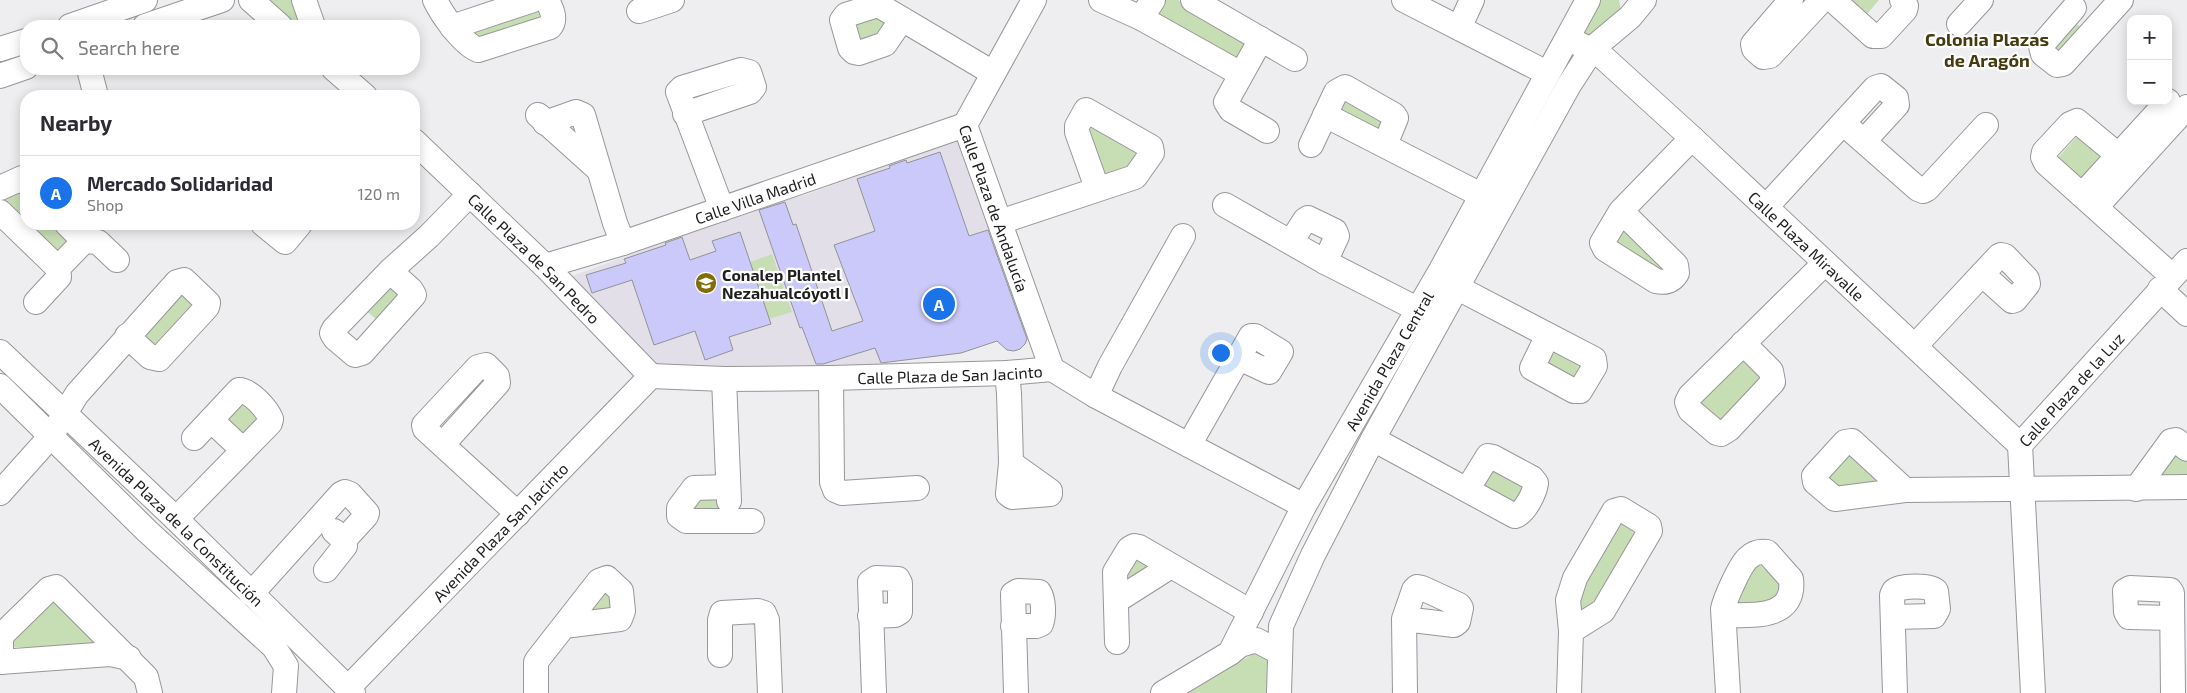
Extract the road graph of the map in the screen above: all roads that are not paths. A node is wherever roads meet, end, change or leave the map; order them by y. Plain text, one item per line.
1 (145, 0) edge
2 (222, 0) edge
3 (251, 0) edge
4 (304, 0) edge
5 (435, 0) edge
6 (533, 0) edge
7 (547, 0) edge
8 (1034, 0) edge
9 (1101, 0) edge
10 (1193, 0) edge
11 (1404, 0) edge
12 (1472, 0) edge
13 (1588, 0) edge
14 (1792, 0) edge
15 (1822, 0) edge
16 (1833, 0) edge
17 (1981, 0) edge
18 (2121, 0) edge
19 (1904, 3) edge
20 (2070, 4) edge
21 (1634, 5) edge
22 (1441, 8) edge
23 (1147, 9) edge
24 (83, 15) edge
25 (902, 19) dead end
26 (162, 20) edge
27 (273, 20) edge
28 (311, 20) edge
29 (1960, 24) dead end
30 (452, 26) junction
31 (2096, 27) junction
32 (1459, 28) junction
33 (1573, 28) junction
34 (1261, 39) junction
35 (20, 43) edge
36 (1593, 48) junction
37 (0, 49) edge
38 (1295, 59) dead end
39 (20, 69) edge
40 (993, 73) junction
41 (1547, 73) junction
42 (1241, 74) junction
43 (91, 75) edge
44 (342, 75) edge
45 (0, 76) edge
46 (94, 90) edge
47 (358, 90) edge
48 (2172, 98) edge
49 (2164, 105) edge
50 (2187, 107) edge
51 (685, 114) dead end
52 (1324, 114) junction
53 (1843, 123) junction
54 (965, 125) junction
55 (1986, 125) dead end
56 (1267, 131) dead end
57 (1692, 138) junction
58 (1864, 141) junction
59 (1311, 145) dead end
60 (1384, 145) junction
61 (420, 147) edge
62 (2118, 155) junction
63 (598, 169) junction
64 (20, 181) edge
65 (0, 188) edge
66 (1097, 188) dead end
67 (1472, 190) junction
68 (470, 194) junction
69 (2089, 201) junction
70 (1225, 204) dead end
71 (1766, 207) junction
72 (722, 209) junction
73 (1621, 211) dead end
74 (0, 212) edge
75 (1000, 222) junction
76 (73, 230) edge
77 (271, 230) edge
78 (295, 230) edge
79 (1183, 236) dead end
80 (84, 241) junction
81 (1292, 242) junction
82 (623, 243) junction
83 (117, 260) dead end
84 (1325, 262) junction
85 (1825, 263) junction
86 (545, 266) junction
87 (58, 268) junction
88 (390, 271) dead end
89 (1982, 274) dead end
90 (2173, 276) edge
91 (1456, 287) junction
92 (36, 302) dead end
93 (1418, 310) junction
94 (2187, 314) edge
95 (1548, 335) dead end
96 (127, 336) dead end
97 (1743, 343) dead end
98 (1915, 346) junction
99 (0, 352) edge
100 (1239, 358) dead end
101 (1052, 369) junction
102 (1007, 373) junction
103 (652, 376) junction
104 (831, 378) junction
105 (724, 379) junction
106 (0, 386) edge
107 (1096, 396) junction
108 (65, 416) junction
109 (211, 420) junction
110 (51, 436) junction
111 (194, 438) dead end
112 (1373, 439) junction
113 (443, 444) dead end
114 (1189, 445) junction
115 (2020, 445) junction
116 (2187, 449) edge
117 (243, 450) junction
118 (1011, 463) dead end
119 (728, 487) junction
120 (2187, 487) edge
121 (917, 488) dead end
122 (2024, 488) junction
123 (2136, 489) junction
124 (1467, 490) dead end
125 (1905, 490) dead end
126 (0, 493) edge
127 (1304, 506) junction
128 (518, 514) junction
129 (176, 519) junction
130 (319, 519) junction
131 (344, 540) junction
132 (1171, 566) junction
133 (326, 570) dead end
134 (252, 594) junction
135 (1116, 601) junction
136 (1251, 612) junction
137 (1724, 615) dead end
138 (870, 616) dead end
139 (1893, 617) dead end
140 (2172, 618) dead end
141 (1404, 619) dead end
142 (564, 626) dead end
143 (1013, 626) dead end
144 (1571, 631) junction
145 (1117, 642) dead end
146 (1279, 652) junction
147 (1230, 653) junction
148 (720, 655) dead end
149 (314, 656) junction
150 (128, 658) junction
151 (1, 662) edge
152 (286, 666) junction
153 (351, 690) edge
154 (150, 693) edge
155 (284, 693) edge
156 (536, 693) edge
157 (770, 693) edge
158 (874, 693) edge
159 (1016, 693) edge
160 (1163, 693) edge
161 (1279, 693) edge
162 (1406, 693) edge
163 (1570, 693) edge
164 (1728, 693) edge
165 (1895, 693) edge
166 (2034, 693) edge
167 (2173, 693) edge

1 - 24 street
2 - 26 street
3 - 27 street
4 - 28 street
5 - 30 street
6 - 30 street
7 - 30 street
8 - 40 street, Calle Plaza de Andalucía
9 - 23 street
10 - 34 street
11 - 22 street
12 - 32 street
13 - 33 street, Avenida Plaza Central
14 - 15 street
16 - 19 street
17 - 29 street
18 - 31 street
20 - 31 street
20 - 31 street
21 - 36 street, Avenida Plaza Central
22 - 32 street
23 - 42 street
25 - 40 street
32 - 41 street
33 - 36 street, Calle Plaza Miravalle
33 - 41 street, Avenida Plaza Central
34 - 38 street
34 - 42 street
35 - 37 street
36 - 57 street, Calle Plaza Miravalle
36 - 91 street, Avenida Plaza Central
39 - 45 street
40 - 54 street, Calle Plaza de Andalucía
41 - 67 street, Avenida Plaza Central
42 - 56 street
43 - 46 street
44 - 47 street
48 - 50 street
49 - 62 street
50 - 69 street
51 - 72 street
52 - 59 street
52 - 60 street
52 - 60 street
53 - 58 street
53 - 58 street
53 - 71 street
54 - 72 street, Calle Villa Madrid
54 - 75 street, Calle Plaza de Andalucía
55 - 58 street
57 - 71 street, Calle Plaza Miravalle
57 - 73 street
60 - 67 street
61 - 68 street, Calle Plaza de San Pedro
62 - 69 street
62 - 69 street
63 - 63 street
63 - 82 street
64 - 65 street
66 - 75 street
67 - 93 street, Avenida Plaza Central
68 - 86 street, Calle Plaza de San Pedro
68 - 88 street
69 - 90 street
70 - 81 street
71 - 85 street, Calle Plaza Miravalle
72 - 82 street, Calle Villa Madrid
74 - 87 street
75 - 101 street, Calle Plaza de Andalucía
76 - 80 street
77 - 78 street
79 - 107 street
80 - 83 street
80 - 87 street
81 - 84 street
81 - 84 street
82 - 86 street, Calle Villa Madrid
84 - 93 street
85 - 97 street
85 - 98 street, Calle Plaza Miravalle
86 - 103 street, Calle Plaza de San Pedro
87 - 92 street
89 - 98 street
90 - 94 street
90 - 115 street, Calle Plaza de la Luz
91 - 95 street
91 - 112 street, Avenida Plaza Central
93 - 127 street, Avenida Plaza Central
96 - 108 street
98 - 115 street, Calle Plaza Miravalle
99 - 108 street, Avenida Plaza de la Constitución
100 - 114 street
101 - 102 street, Calle Plaza de San Jacinto
101 - 107 street, Calle Plaza de San Jacinto
102 - 104 street, Calle Plaza de San Jacinto
102 - 118 street
103 - 105 street, Calle Plaza de San Jacinto
103 - 128 street, Avenida Plaza San Jacinto
104 - 105 street, Calle Plaza de San Jacinto
104 - 121 street
105 - 119 street
106 - 110 street, Avenida Plaza de la Constitución
107 - 114 street, Calle Plaza de San Jacinto
108 - 110 street
108 - 129 street, Avenida Plaza de la Constitución
109 - 111 street
109 - 117 street
109 - 117 street
110 - 126 street
110 - 152 street, Avenida Plaza de la Constitución
112 - 124 street
112 - 146 street, Avenida Plaza Central
113 - 128 street
114 - 127 street, Calle Plaza de San Jacinto
115 - 122 street, Calle Plaza de la Luz
116 - 123 street
117 - 129 street
119 - 119 street
120 - 123 street
122 - 123 street
122 - 125 street
122 - 166 street, Calle Plaza de la Luz
127 - 136 street, Avenida Plaza Central
128 - 153 street, Avenida Plaza San Jacinto
129 - 134 street, Avenida Plaza de la Constitución
130 - 131 street
130 - 131 street
130 - 134 street
131 - 133 street
132 - 135 street
132 - 135 street
132 - 136 street
134 - 149 street, Avenida Plaza de la Constitución
135 - 145 street
136 - 147 street, Avenida Plaza Central
137 - 164 street
138 - 158 street
139 - 165 street
140 - 167 street
141 - 162 street
142 - 156 street
143 - 159 street
144 - 144 street
144 - 163 street
146 - 147 street
146 - 161 street, Avenida Plaza Central
147 - 160 street
148 - 157 street
149 - 152 street
149 - 153 street, Avenida Plaza de la Constitución
150 - 151 street
150 - 151 street
150 - 154 street
152 - 155 street

